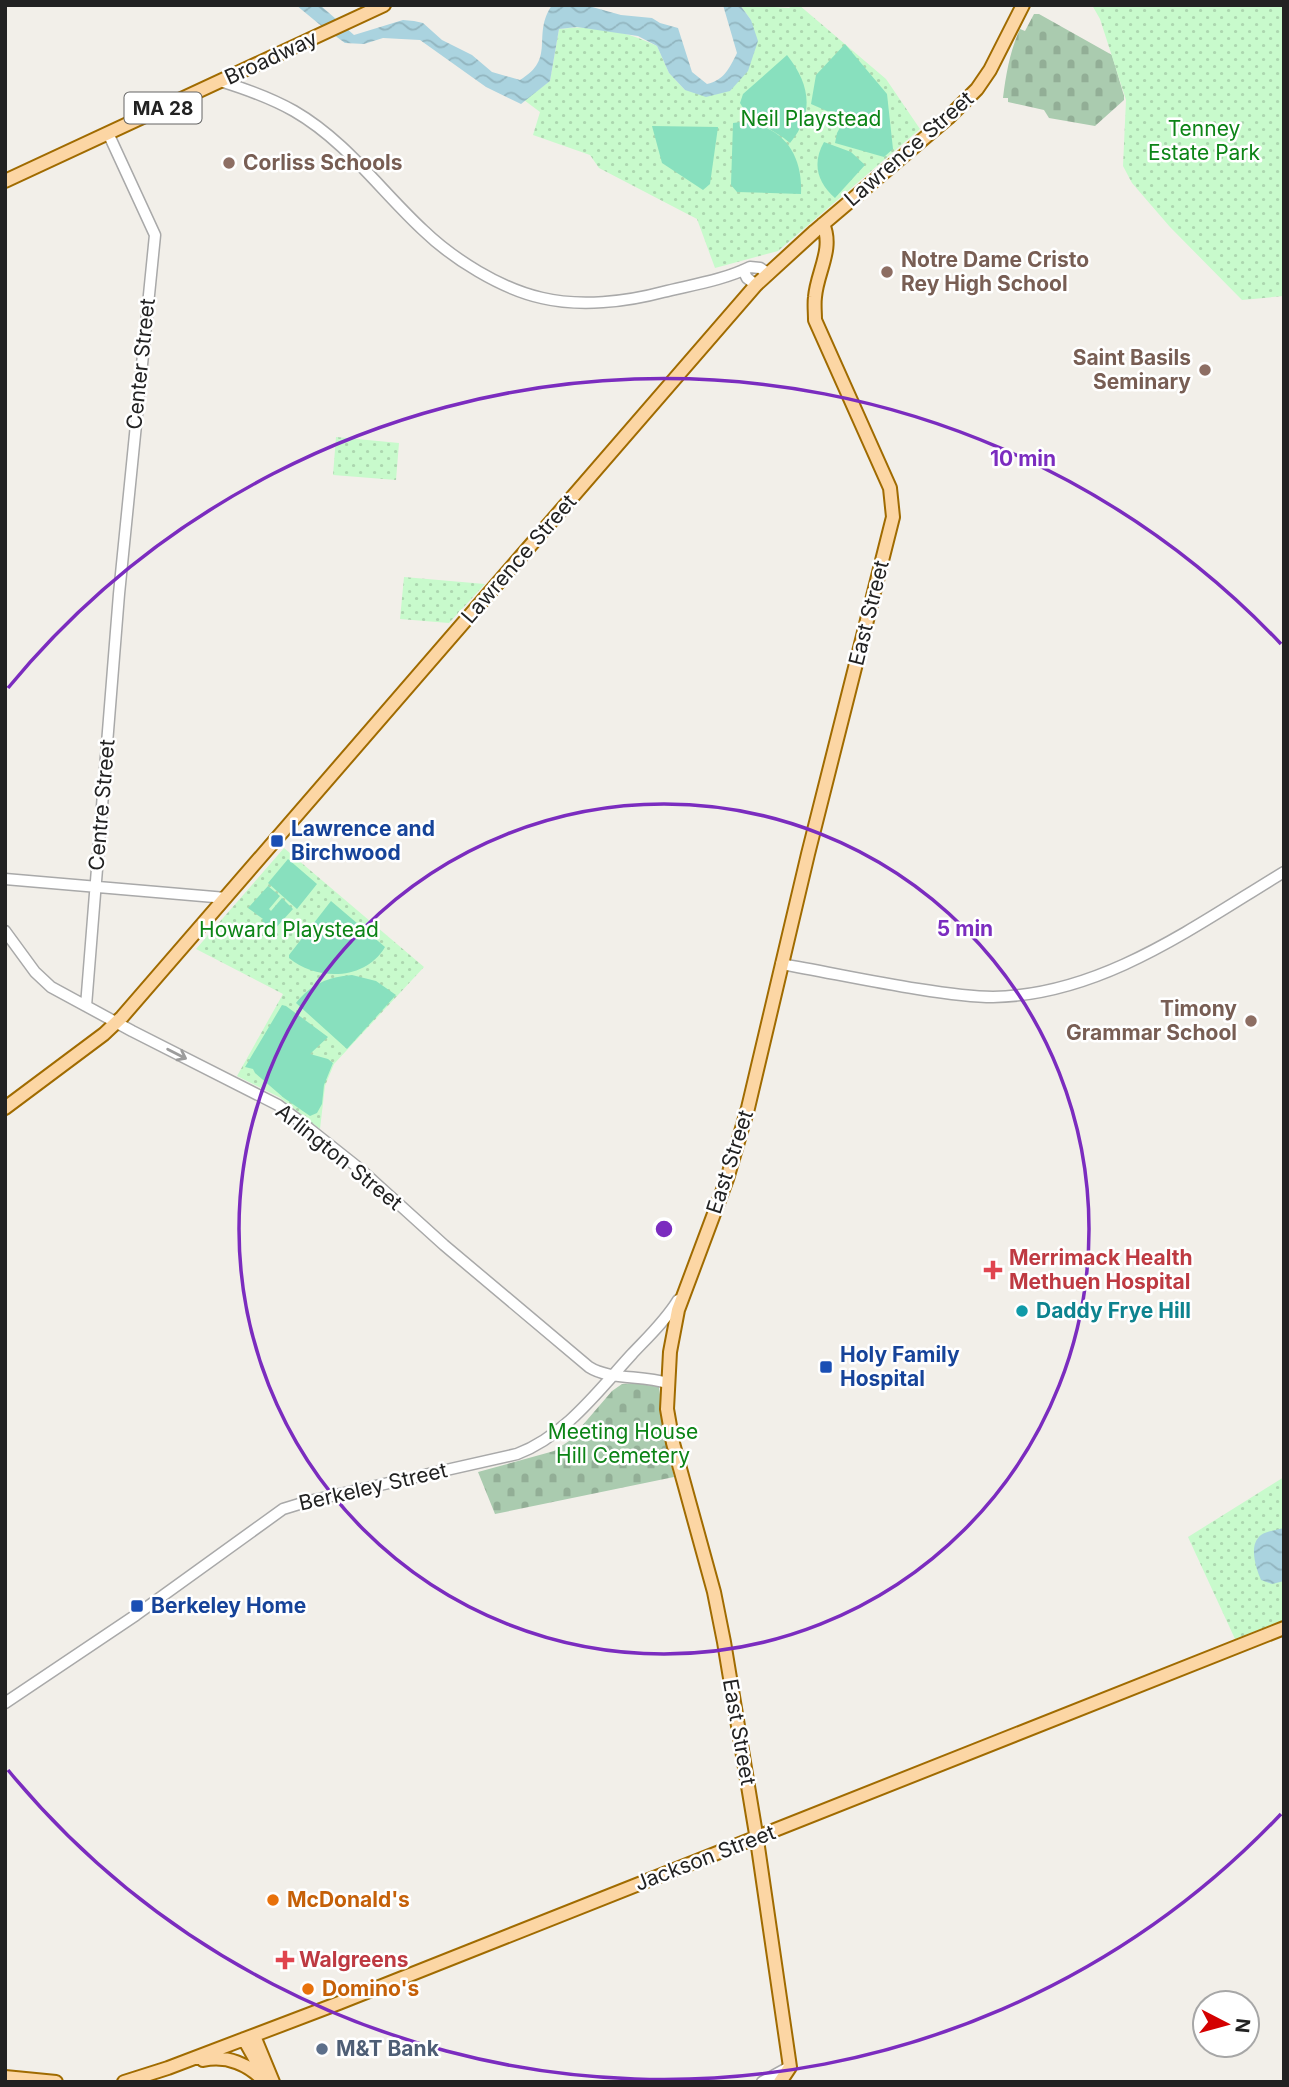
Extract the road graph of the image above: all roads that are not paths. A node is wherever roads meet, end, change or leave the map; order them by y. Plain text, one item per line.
1 (384, 5) edge
2 (1023, 5) edge
3 (220, 81) junction
4 (108, 133) junction
5 (5, 181) edge
6 (823, 224) junction
7 (809, 237) junction
8 (825, 256) junction
9 (743, 270) junction
10 (769, 274) junction
11 (756, 285) junction
12 (118, 604) joint
13 (1284, 872) edge
14 (5, 879) edge
15 (95, 887) junction
16 (226, 898) junction
17 (5, 931) edge
18 (781, 964) junction
19 (86, 1006) junction
20 (116, 1023) junction
21 (5, 1108) edge
22 (687, 1286) junction
23 (612, 1375) junction
24 (667, 1383) junction
25 (1284, 1628) edge
26 (5, 1703) edge
27 (756, 1838) junction
28 (249, 2038) junction
29 (790, 2067) junction
30 (168, 2068) junction
31 (5, 2077) edge
32 (56, 2082) edge
33 (124, 2082) edge
34 (269, 2082) edge
35 (762, 2082) edge
36 (780, 2082) edge

1 - 3 main road, Broadway / MA 28
2 - 6 main road, Lawrence Street
3 - 4 main road, Broadway / MA 28
3 - 9 street
4 - 5 main road, Broadway / MA 28
4 - 12 street, Center Street
6 - 7 main road, Lawrence Street
6 - 8 main road, East Street
7 - 8 main road
7 - 10 main road, Lawrence Street
8 - 18 main road, East Street
9 - 10 street
9 - 11 street
10 - 11 main road, Lawrence Street
11 - 16 main road, Lawrence Street
12 - 15 street, Centre Street
13 - 18 street
14 - 15 street
15 - 16 street
15 - 19 street, Centre Street
16 - 20 main road, Lawrence Street
17 - 19 street, Arlington Street
18 - 22 main road, East Street
19 - 20 street, Arlington Street
20 - 21 main road, Lawrence Street
20 -> 23 street, Arlington Street
22 - 23 street, Berkeley Street
22 - 24 main road, East Street
23 - 24 street, Arlington Street
23 - 26 street, Berkeley Street
24 - 27 main road, East Street
25 - 27 main road, Jackson Street
27 - 28 main road, Jackson Street
27 - 29 main road, East Street
28 - 30 main road, Jackson Street
28 - 34 main road
29 - 35 street
29 - 36 main road
30 - 33 main road, Jackson Street
30 - 34 main road
31 - 32 main road

